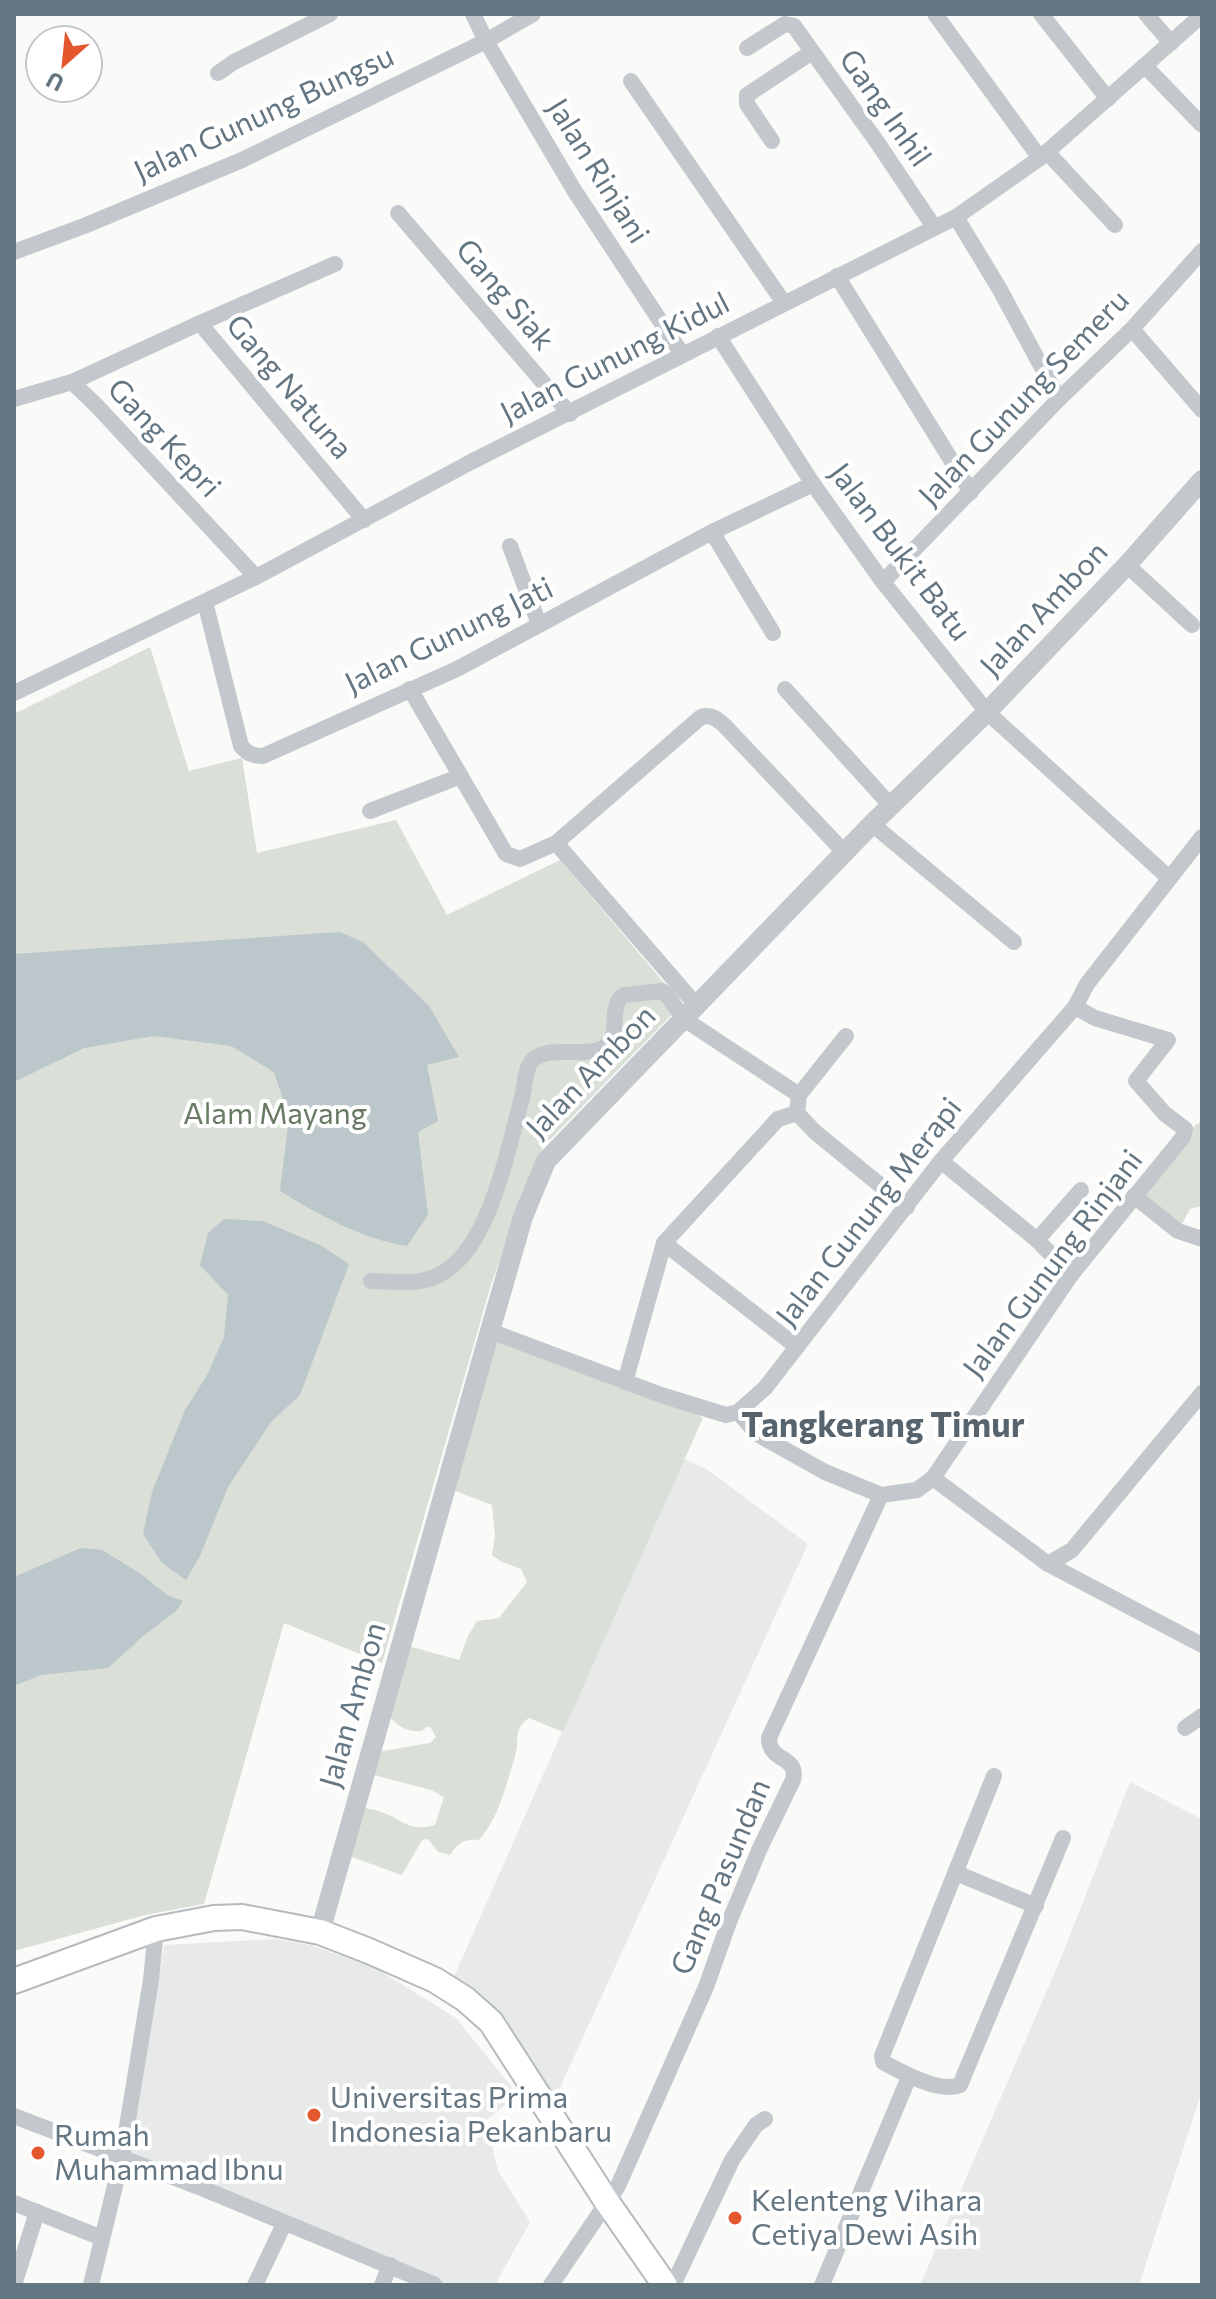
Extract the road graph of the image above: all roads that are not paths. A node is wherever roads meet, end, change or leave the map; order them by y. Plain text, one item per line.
1 (330, 14) edge
2 (473, 14) edge
3 (533, 14) edge
4 (935, 14) edge
5 (1041, 14) edge
6 (1146, 14) edge
7 (1202, 15) edge
8 (486, 41) junction
9 (1171, 43) junction
10 (747, 48) dead end
11 (812, 52) junction
12 (1145, 66) junction
13 (218, 73) dead end
14 (631, 81) dead end
15 (1108, 99) junction
16 (1202, 125) edge
17 (772, 141) dead end
18 (1043, 155) junction
19 (398, 213) dead end
20 (956, 217) junction
21 (1115, 225) dead end
22 (934, 227) junction
23 (1202, 251) edge
24 (14, 252) edge
25 (335, 264) dead end
26 (837, 276) junction
27 (784, 303) junction
28 (198, 324) junction
29 (1132, 329) junction
30 (718, 336) junction
31 (682, 354) junction
32 (72, 382) junction
33 (14, 399) edge
34 (1059, 399) junction
35 (1202, 410) edge
36 (570, 414) junction
37 (1202, 480) edge
38 (813, 484) junction
39 (971, 492) junction
40 (364, 520) junction
41 (712, 532) junction
42 (510, 546) dead end
43 (1127, 565) junction
44 (256, 577) junction
45 (883, 582) junction
46 (205, 602) junction
47 (539, 624) junction
48 (1192, 625) dead end
49 (773, 633) dead end
50 (410, 689) junction
51 (785, 689) dead end
52 (14, 693) edge
53 (987, 712) junction
54 (461, 776) junction
55 (891, 806) junction
56 (370, 811) dead end
57 (872, 824) junction
58 (1202, 837) edge
59 (556, 843) junction
60 (846, 854) junction
61 (1169, 878) junction
62 (1014, 942) dead end
63 (1075, 1007) junction
64 (691, 1012) junction
65 (846, 1036) dead end
66 (1168, 1040) junction
67 (1187, 1046) dead end
68 (799, 1095) junction
69 (797, 1113) junction
70 (941, 1161) junction
71 (1081, 1190) dead end
72 (1134, 1196) junction
73 (907, 1207) junction
74 (1202, 1239) edge
75 (1037, 1240) junction
76 (664, 1243) junction
77 (1071, 1275) junction
78 (371, 1281) dead end
79 (490, 1331) junction
80 (797, 1347) junction
81 (625, 1382) junction
82 (1202, 1393) edge
83 (738, 1412) junction
84 (933, 1478) junction
85 (881, 1495) junction
86 (1048, 1564) junction
87 (1202, 1645) edge
88 (1202, 1716) edge
89 (1185, 1728) dead end
90 (994, 1776) dead end
91 (1063, 1838) dead end
92 (956, 1873) junction
93 (1036, 1906) junction
94 (156, 1929) junction
95 (320, 1932) junction
96 (14, 1981) edge
97 (909, 2077) junction
98 (14, 2116) edge
99 (765, 2119) dead end
100 (122, 2157) junction
101 (607, 2202) junction
102 (14, 2203) edge
103 (37, 2212) junction
104 (284, 2224) junction
105 (102, 2238) junction
106 (390, 2265) junction
107 (14, 2285) edge
108 (91, 2285) edge
109 (255, 2285) edge
110 (382, 2285) edge
111 (435, 2285) edge
112 (551, 2285) edge
113 (665, 2285) edge
114 (673, 2285) edge
115 (822, 2285) edge

1 - 13 street
2 - 8 street, Jalan Rinjani
3 - 8 street, Jalan Gunung Bungsu
4 - 18 street
5 - 15 street
6 - 9 street
7 - 9 street, Jalan Gunung Kidul
8 - 24 street, Jalan Gunung Bungsu
8 - 31 street, Jalan Rinjani
9 - 12 street, Jalan Gunung Kidul
10 - 11 street, Gang Inhil
11 - 17 street
11 - 22 street, Gang Inhil
12 - 15 street, Jalan Gunung Kidul
12 - 16 street
14 - 27 street
15 - 18 street, Jalan Gunung Kidul
18 - 20 street, Jalan Gunung Kidul
18 - 21 street
19 - 36 street, Gang Siak
20 - 22 street, Jalan Gunung Kidul
20 - 34 street
22 - 26 street, Jalan Gunung Kidul
23 - 29 street, Jalan Gunung Semeru
25 - 28 street
26 - 27 street, Jalan Gunung Kidul
26 - 39 street
27 - 30 street, Jalan Gunung Kidul
28 - 32 street, Gang Natuna
28 - 40 street, Gang Natuna
29 - 34 street, Jalan Gunung Semeru
29 - 35 street
30 - 31 street, Jalan Gunung Kidul
30 - 38 street, Jalan Bukit Batu
31 - 36 street, Jalan Gunung Kidul
32 - 33 street, Gang Kepri
32 - 44 street, Gang Kepri
34 - 39 street, Jalan Gunung Semeru
36 - 40 street, Jalan Gunung Kidul
37 - 43 street, Jalan Ambon
38 - 41 street, Jalan Gunung Jati
38 - 45 street, Jalan Bukit Batu
39 - 45 street, Jalan Gunung Semeru
40 - 44 street, Jalan Gunung Kidul
41 - 47 street, Jalan Gunung Jati
41 - 49 street
42 - 47 street
43 - 48 street
43 - 53 street, Jalan Ambon
44 - 46 street, Jalan Gunung Kidul
45 - 53 street, Jalan Bukit Batu
46 - 50 street, Jalan Gunung Jati
46 - 52 street, Jalan Gunung Kidul
47 - 50 street, Jalan Gunung Jati
50 - 54 street
51 - 55 street
53 - 55 street, Jalan Ambon
53 - 61 street, Jalan Bukit Batu
54 - 56 street
54 - 59 street
55 - 57 street, Jalan Ambon
57 - 60 street, Jalan Ambon
57 - 62 street
58 - 61 street, Jalan Gunung Merapi
59 - 60 street
59 - 64 street
60 - 64 street, Jalan Ambon
61 - 63 street, Jalan Gunung Merapi
63 - 66 street
63 - 70 street, Jalan Gunung Merapi
64 - 68 street
64 - 78 street
64 - 79 street, Jalan Ambon
65 - 68 street
66 - 67 street
66 - 72 street, Jalan Gunung Rinjani
68 - 69 street
69 - 73 street
69 - 76 street
70 - 73 street, Jalan Gunung Merapi
70 - 75 street
71 - 75 street
72 - 74 street
72 - 77 street, Jalan Gunung Rinjani
73 - 80 street, Jalan Gunung Merapi
75 - 77 street
76 - 80 street
76 - 81 street
77 - 84 street, Jalan Gunung Rinjani
79 - 81 street
79 - 95 street, Jalan Ambon
80 - 83 street, Jalan Gunung Merapi
81 - 83 street
82 - 86 street
83 - 85 street
84 - 85 street
84 - 86 street
85 - 101 street, Gang Pasundan
86 - 87 street
88 - 89 street
90 - 92 street
91 - 93 street
92 - 93 street
92 - 97 street
93 - 97 street
94 - 95 main road
94 - 96 main road
94 - 100 street
95 - 101 main road
97 - 115 street
98 - 100 street
99 - 114 street
100 - 104 street
100 - 105 street
101 - 112 street
101 - 113 main road
102 - 103 street
103 - 105 street
103 - 107 street
104 - 106 street
104 - 109 street
105 - 108 street
106 - 110 street
106 - 111 street

